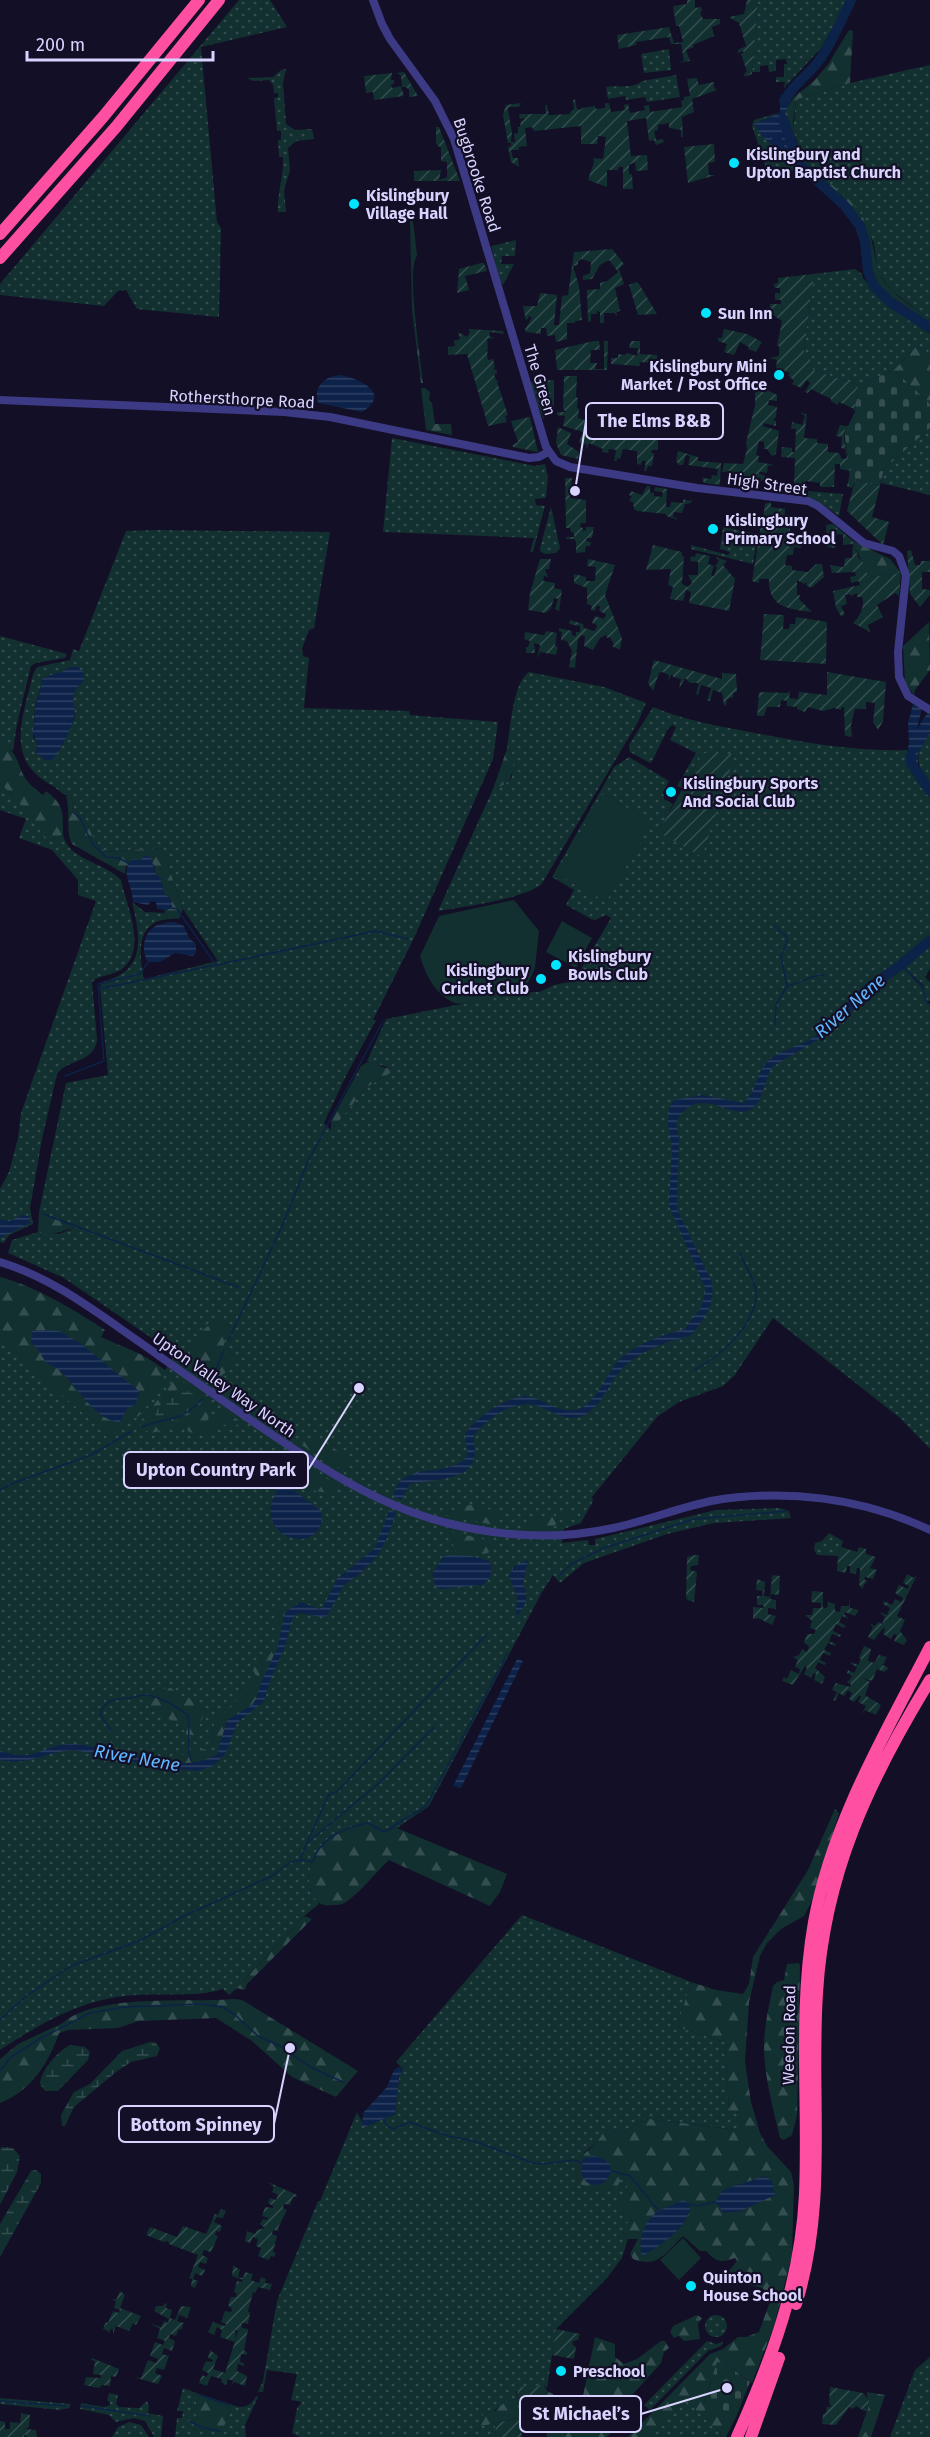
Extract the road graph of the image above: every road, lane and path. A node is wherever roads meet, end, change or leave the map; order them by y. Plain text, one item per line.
1 (199, 0) edge
2 (219, 0) edge
3 (373, 0) edge
4 (0, 234) edge
5 (0, 258) edge
6 (503, 304) joint
7 (0, 400) edge
8 (549, 452) junction
9 (556, 461) joint
10 (930, 710) edge
11 (0, 1262) edge
12 (930, 1530) edge
13 (930, 1648) edge
14 (930, 1680) edge
15 (736, 2437) edge
16 (751, 2437) edge

1 - 4 highway
2 - 5 highway
3 - 6 street, Bugbrooke Road
6 - 8 street, The Green
7 - 8 street, Rothersthorpe Road
8 - 9 street, The Green
9 - 10 street, High Street
11 - 12 street, Upton Valley Way North
13 - 15 highway, Weedon Road
14 - 16 highway, Weedon Road

